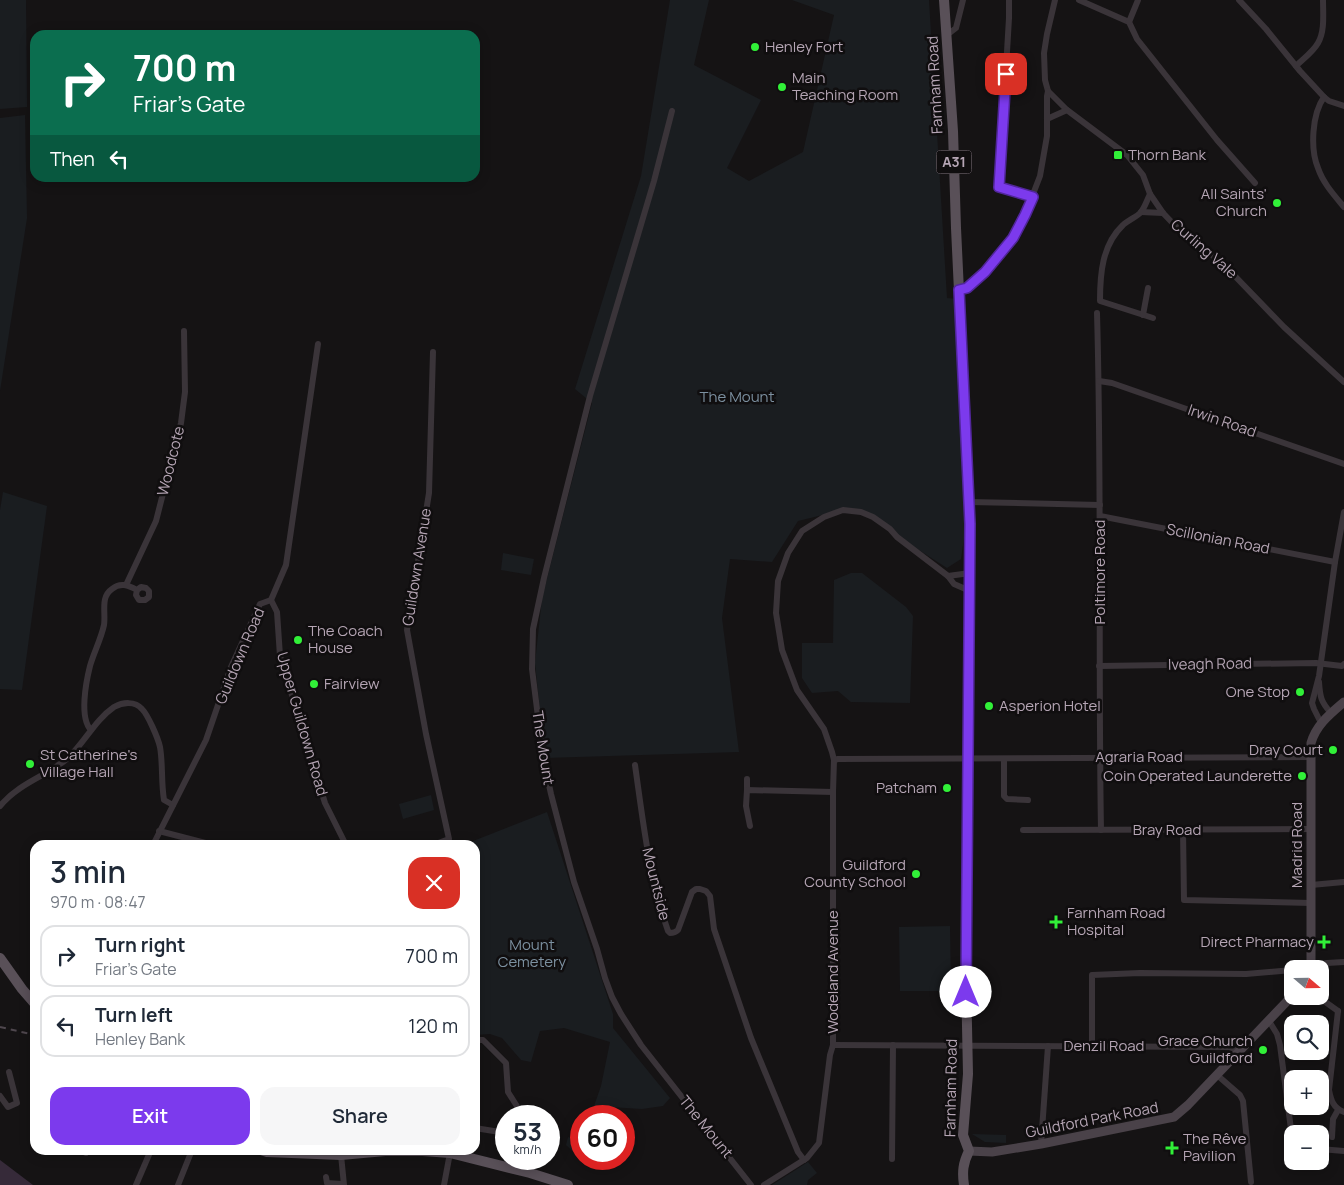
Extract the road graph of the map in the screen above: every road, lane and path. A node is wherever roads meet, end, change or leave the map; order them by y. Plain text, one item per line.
1 (944, 0) edge
2 (964, 0) edge
3 (1009, 0) edge
4 (1055, 0) edge
5 (1078, 0) edge
6 (1138, 0) edge
7 (1239, 0) edge
8 (1323, 0) edge
9 (1129, 22) junction
10 (947, 35) junction
11 (1296, 66) junction
12 (1048, 91) junction
13 (1324, 97) junction
14 (1344, 106) edge
15 (1067, 110) junction
16 (672, 111) dead end
17 (1047, 119) junction
18 (1254, 183) dead end
19 (1150, 194) junction
20 (1033, 197) junction
21 (1344, 207) edge
22 (1141, 212) junction
23 (1163, 213) junction
24 (1148, 288) dead end
25 (959, 290) junction
26 (1096, 313) dead end
27 (1143, 315) junction
28 (1153, 318) dead end
29 (184, 331) dead end
30 (318, 344) dead end
31 (433, 352) dead end
32 (1099, 381) junction
33 (1344, 382) edge
34 (1344, 464) edge
35 (969, 502) junction
36 (1100, 505) junction
37 (1344, 512) edge
38 (1100, 516) junction
39 (1336, 562) junction
40 (970, 573) junction
41 (948, 576) junction
42 (126, 585) junction
43 (137, 590) dead end
44 (970, 591) junction
45 (271, 600) junction
46 (1321, 664) junction
47 (1344, 664) edge
48 (1099, 666) junction
49 (1319, 676) junction
50 (1344, 702) edge
51 (1331, 712) junction
52 (1321, 723) junction
53 (92, 730) junction
54 (1101, 757) junction
55 (1310, 757) junction
56 (968, 758) junction
57 (1004, 759) junction
58 (834, 760) junction
59 (635, 765) dead end
60 (747, 778) dead end
61 (747, 790) junction
62 (833, 792) junction
63 (1028, 800) dead end
64 (172, 805) junction
65 (0, 806) edge
66 (750, 826) dead end
67 (1311, 829) junction
68 (1023, 830) dead end
69 (1101, 830) junction
70 (1183, 830) junction
71 (159, 831) junction
72 (155, 840) edge
73 (194, 840) edge
74 (344, 840) edge
75 (446, 840) edge
76 (1344, 882) edge
77 (1311, 885) junction
78 (1311, 903) junction
79 (0, 958) edge
80 (1311, 960) edge
81 (1344, 962) edge
82 (1329, 963) edge
83 (1284, 971) edge
84 (30, 998) edge
85 (1329, 1002) edge
86 (1284, 1005) edge
87 (1341, 1009) edge
88 (1269, 1021) junction
89 (480, 1040) edge
90 (833, 1045) junction
91 (893, 1045) junction
92 (968, 1046) junction
93 (1048, 1046) junction
94 (1092, 1046) junction
95 (1238, 1052) junction
96 (9, 1072) dead end
97 (1217, 1075) junction
98 (0, 1096) edge
99 (516, 1105) edge
100 (1341, 1111) edge
101 (1290, 1125) edge
102 (480, 1129) edge
103 (495, 1131) edge
104 (1332, 1137) dead end
105 (1041, 1144) junction
106 (1329, 1150) edge
107 (969, 1151) junction
108 (1344, 1151) edge
109 (149, 1155) edge
110 (190, 1155) edge
111 (341, 1155) edge
112 (450, 1155) edge
113 (458, 1155) edge
114 (892, 1159) dead end
115 (804, 1160) junction
116 (326, 1177) dead end
117 (1251, 1182) dead end
118 (343, 1184) edge
119 (964, 1184) edge
120 (136, 1185) edge
121 (178, 1185) edge
122 (444, 1185) edge
123 (568, 1185) edge
124 (751, 1185) edge
125 (764, 1185) edge

1 - 10 main road, Farnham Road / A31
2 - 10 street
3 - 20 street
4 - 12 street
5 - 9 street
6 - 9 street
7 - 11 street
8 - 11 street
9 - 18 street
10 - 25 main road, Farnham Road / A31
11 - 13 street
12 - 15 street, Curling Vale
12 - 17 street
13 - 14 street
13 - 21 street
15 - 17 street
15 - 19 street, Curling Vale
16 - 124 street, The Mount
17 - 20 street
19 - 22 street
19 - 23 street, Curling Vale
20 - 25 street
22 - 23 street
22 - 27 street
23 - 33 street, Curling Vale
24 - 27 street
25 - 35 main road, Farnham Road / A31
26 - 32 street, Poltimore Road
27 - 28 street
29 - 42 street, Woodcote
30 - 45 street, Guildown Road
31 - 75 street, Guildown Avenue
32 - 34 street, Irwin Road
32 - 36 street, Poltimore Road
35 - 36 street
35 - 40 main road, Farnham Road / A31
36 - 38 street, Poltimore Road
37 - 39 street
38 - 39 street, Scillonian Road
38 - 48 street, Poltimore Road
39 - 46 street
40 - 41 street
40 - 44 main road, Farnham Road / A31
41 - 44 street, Wodeland Avenue
41 - 58 street, Wodeland Avenue
42 - 43 street
42 - 53 street
44 - 56 main road, Farnham Road / A31
45 - 64 street, Guildown Road
45 - 74 street, Upper Guildown Road
46 - 47 street, Iveagh Road
46 - 48 street, Iveagh Road
46 - 49 street
48 - 54 street, Poltimore Road
49 - 51 street
49 - 52 street
50 - 51 street, Madrid Road
51 - 52 street, Madrid Road
52 - 55 street, Madrid Road
53 - 64 street
53 - 65 street
54 - 55 street, Agraria Road
54 - 57 street, Agraria Road
54 - 69 street, Poltimore Road
55 - 67 street, Madrid Road
56 - 57 street, Agraria Road
56 - 58 street, Agraria Road
56 - 92 main road, Farnham Road / A31
57 - 63 street
58 - 62 street, Wodeland Avenue
59 - 115 street, Mountside
60 - 61 street
61 - 62 street
61 - 66 street
62 - 90 street, Wodeland Avenue
64 - 71 street, Guildown Road
67 - 70 street, Bray Road
67 - 77 street, Madrid Road
68 - 69 street, Bray Road
69 - 70 street, Bray Road
70 - 78 street
71 - 72 street, Guildown Road
71 - 73 street
76 - 77 street
77 - 78 street, Madrid Road
78 - 80 street, Madrid Road
79 - 84 main road
81 - 82 street
83 - 94 street
85 - 87 street
86 - 88 street, Guildford Park Road
87 - 100 street
88 - 95 street, Guildford Park Road
88 - 101 street
89 - 99 street
90 - 91 street, Denzil Road
90 - 115 street, Wodeland Avenue
91 - 92 street, Denzil Road
91 - 114 street
92 - 93 street, Denzil Road
92 - 107 main road, Farnham Road / A31
93 - 94 street, Denzil Road
93 - 105 street
94 - 95 street, Denzil Road
95 - 97 street, Guildford Park Road
96 - 98 street
97 - 105 street, Guildford Park Road
97 - 117 street
100 - 104 street
102 - 103 street
105 - 107 street, Guildford Park Road
106 - 108 street
107 - 119 main road, Farnham Road / A31
109 - 120 street
110 - 121 street
111 - 118 street
112 - 122 street
113 - 123 main road
115 - 125 street, Wodeland Avenue
116 - 118 street

